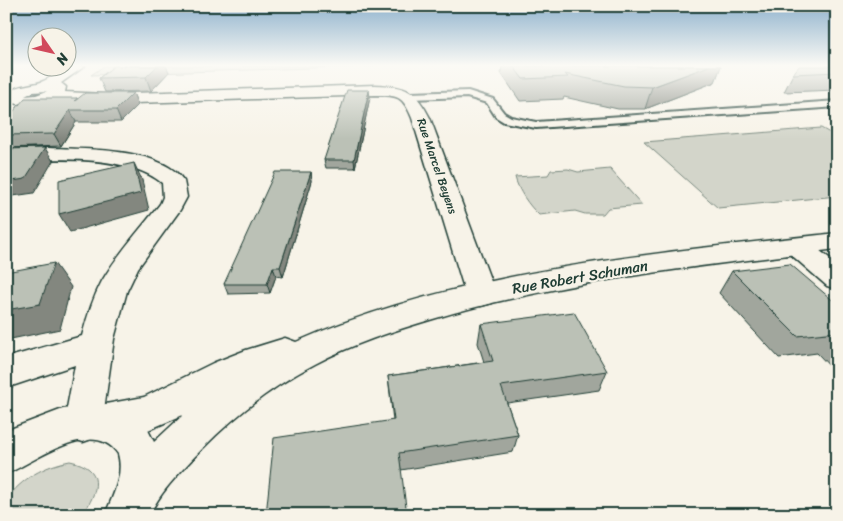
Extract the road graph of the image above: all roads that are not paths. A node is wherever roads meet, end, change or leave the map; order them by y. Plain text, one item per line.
1 (366, 90) edge
2 (381, 90) edge
3 (48, 91) joint
4 (11, 96) edge
5 (410, 96) junction
6 (837, 104) edge
7 (6, 155) edge
8 (837, 242) edge
9 (797, 246) junction
10 (837, 280) edge
11 (481, 295) junction
12 (330, 341) junction
13 (98, 344) junction
14 (6, 373) edge
15 (91, 423) junction
16 (6, 454) edge
17 (132, 505) edge

1 - 3 street
2 - 5 street
3 - 4 street
5 - 6 lane
5 - 11 street, Rue Marcel Beyens
7 - 13 street
8 - 9 street, Rue Robert Schuman
9 - 10 street
9 - 11 street, Rue Robert Schuman
11 - 12 street, Rue Robert Schuman
12 - 15 street, Rue Robert Schuman
12 - 17 street, Rue Robert Schuman
13 - 14 street
13 - 15 street
15 - 16 street, Rue Robert Schuman
15 - 17 street

